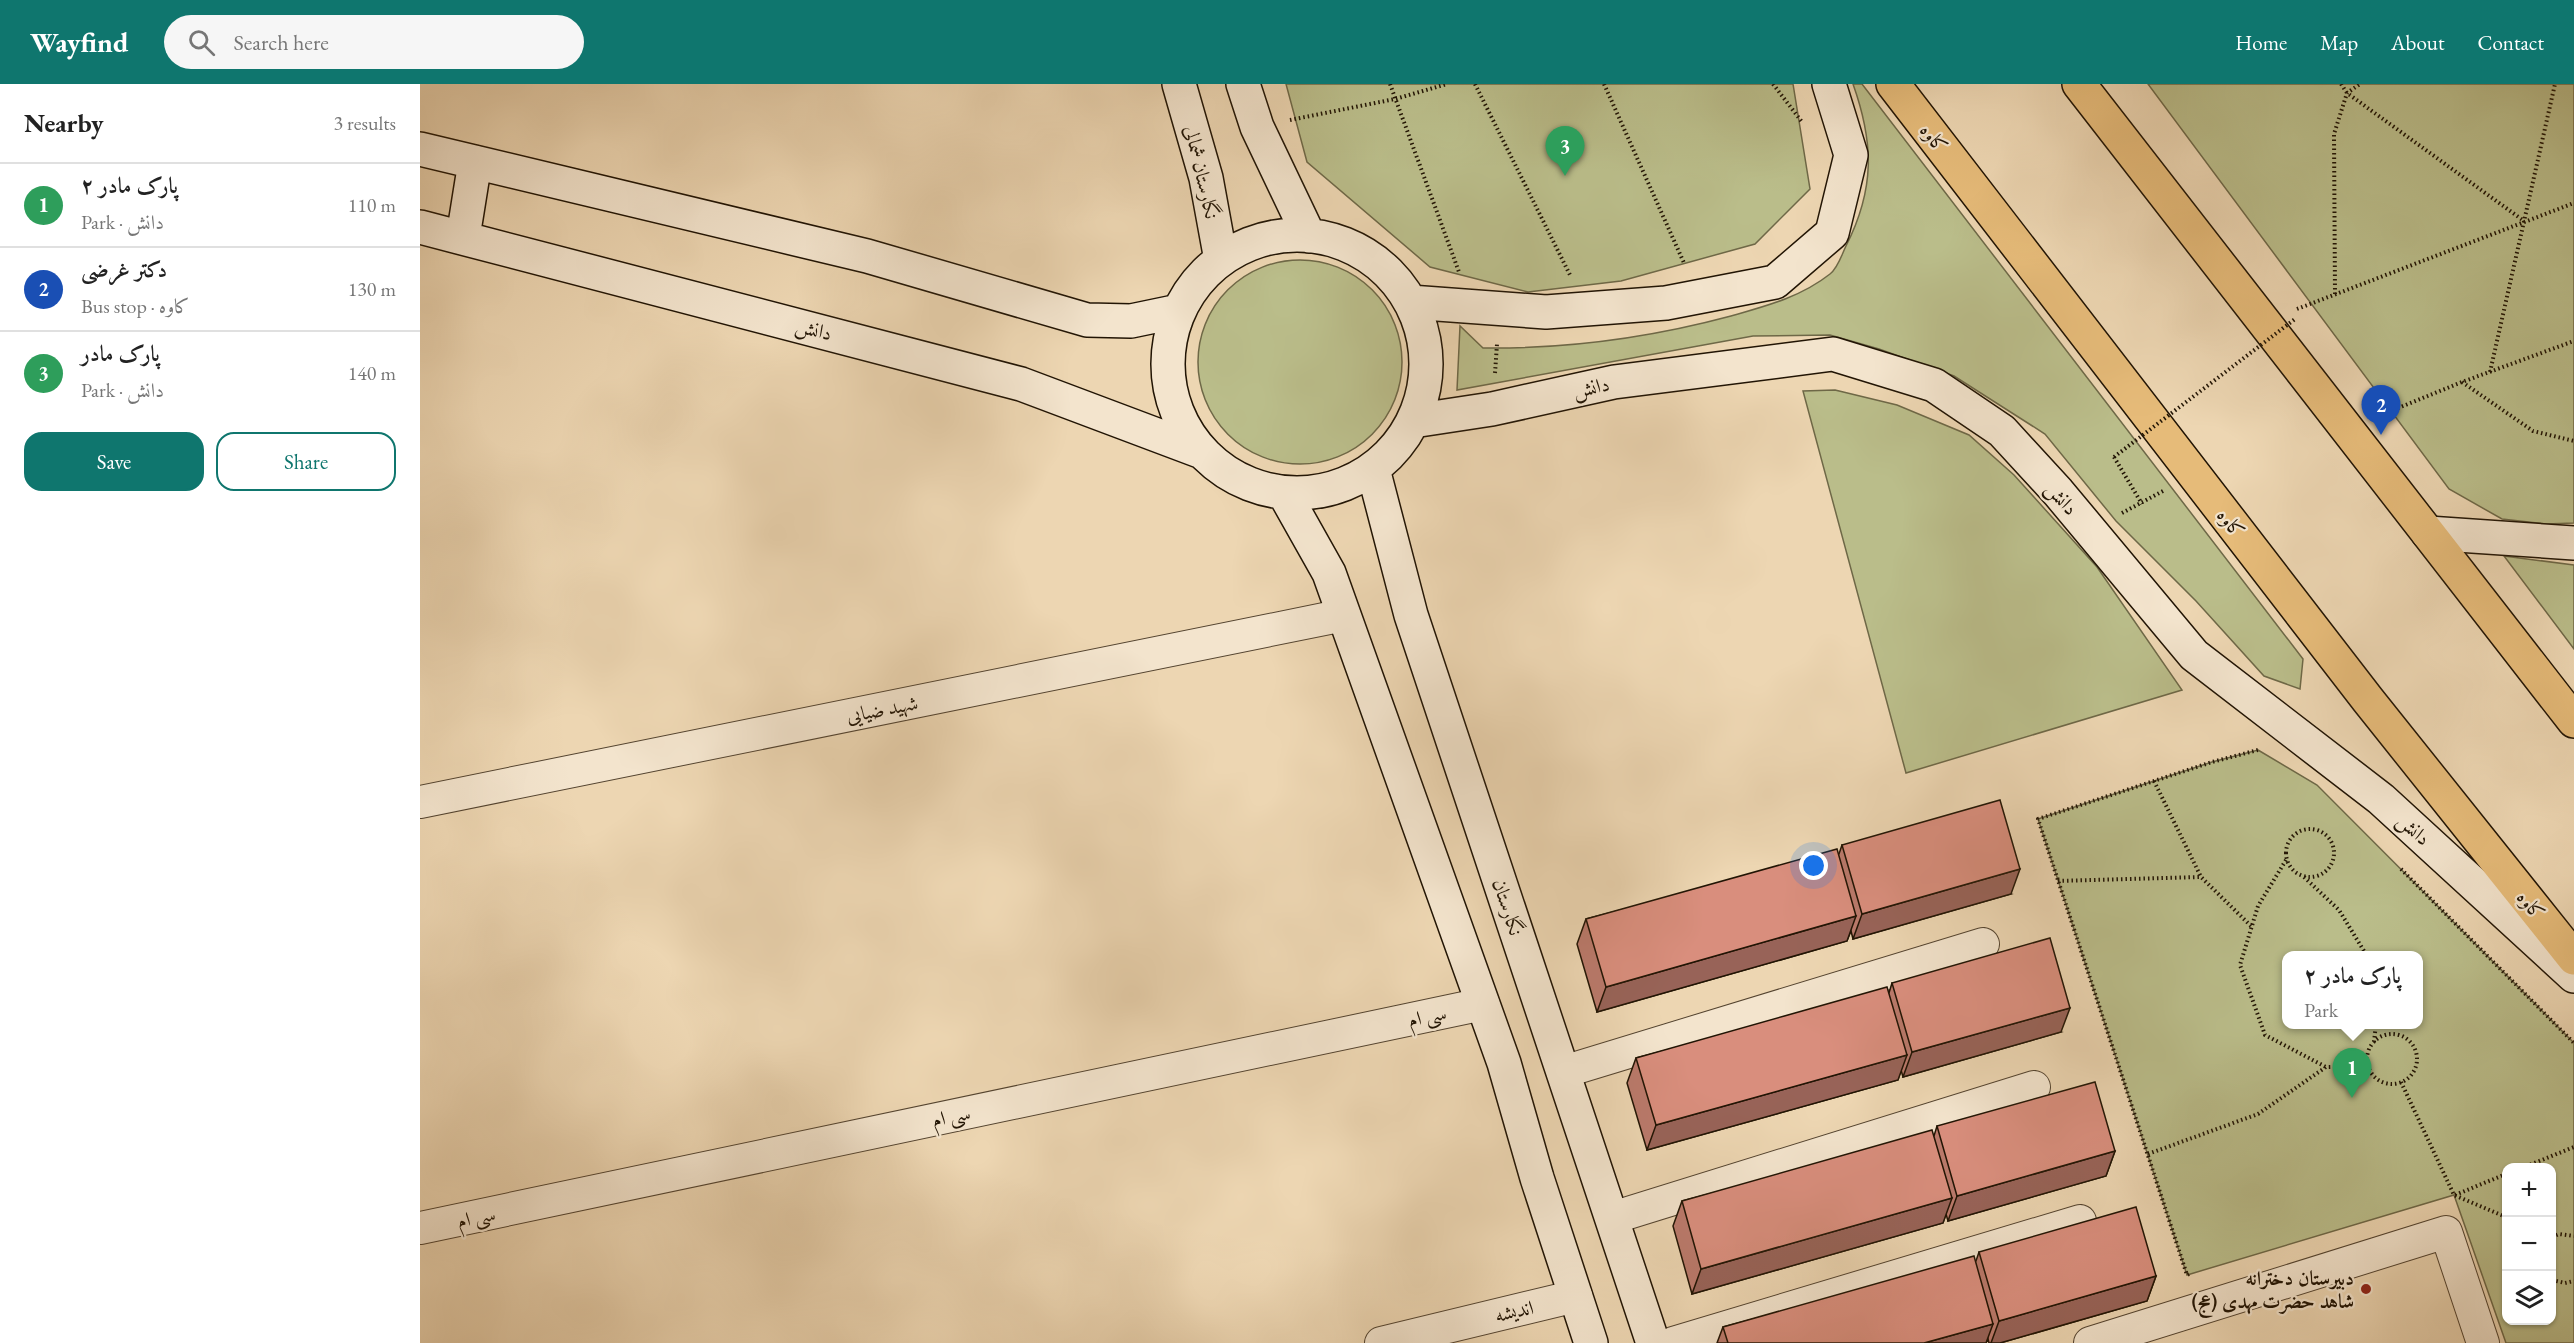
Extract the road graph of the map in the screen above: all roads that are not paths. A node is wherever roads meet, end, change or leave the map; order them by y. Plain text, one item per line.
1 (1179, 84) edge
2 (1243, 84) edge
3 (1829, 84) edge
4 (1893, 84) edge
5 (2079, 84) edge
6 (420, 149) edge
7 (475, 162) junction
8 (420, 227) edge
9 (1309, 236) junction
10 (462, 237) junction
11 (1221, 260) junction
12 (1410, 302) junction
13 (1179, 311) junction
14 (1413, 421) junction
15 (1202, 452) junction
16 (1373, 469) junction
17 (1284, 493) junction
18 (2428, 533) junction
19 (2574, 543) edge
20 (1344, 615) junction
21 (2574, 721) edge
22 (420, 802) edge
23 (1983, 944) dead end
24 (2574, 958) edge
25 (2574, 976) edge
26 (1483, 1004) junction
27 (1563, 1072) junction
28 (2034, 1087) dead end
29 (1611, 1218) junction
30 (2080, 1221) edge
31 (420, 1228) edge
32 (1576, 1296) junction
33 (1381, 1343) edge
34 (1591, 1343) edge
35 (1653, 1343) edge
36 (1673, 1343) edge
37 (2090, 1343) edge
38 (2483, 1343) edge

1 - 11 main road, نگارستان شمالی
2 - 9 main road
3 - 12 main road
4 - 24 main road, کاوه
5 - 18 main road
6 - 7 main road
7 - 10 main road
7 - 13 main road
8 - 10 main road, دانش
9 - 11 main road
9 - 12 main road
10 - 15 main road, دانش
11 - 13 main road
12 - 14 main road
13 - 15 main road
14 - 16 main road
14 - 25 main road, دانش
15 - 17 main road
16 - 17 main road
16 - 27 main road, نگارستان
17 - 20 main road
18 - 19 main road
18 - 21 main road
20 - 22 street, شهید ضیایی
20 - 26 main road
23 - 27 street
26 - 31 street, سی ام
26 - 32 main road
27 - 29 main road, نگارستان
28 - 29 street
29 - 35 main road, نگارستان
30 - 36 street
32 - 33 street, اندیشه
32 - 34 main road
37 - 38 street

